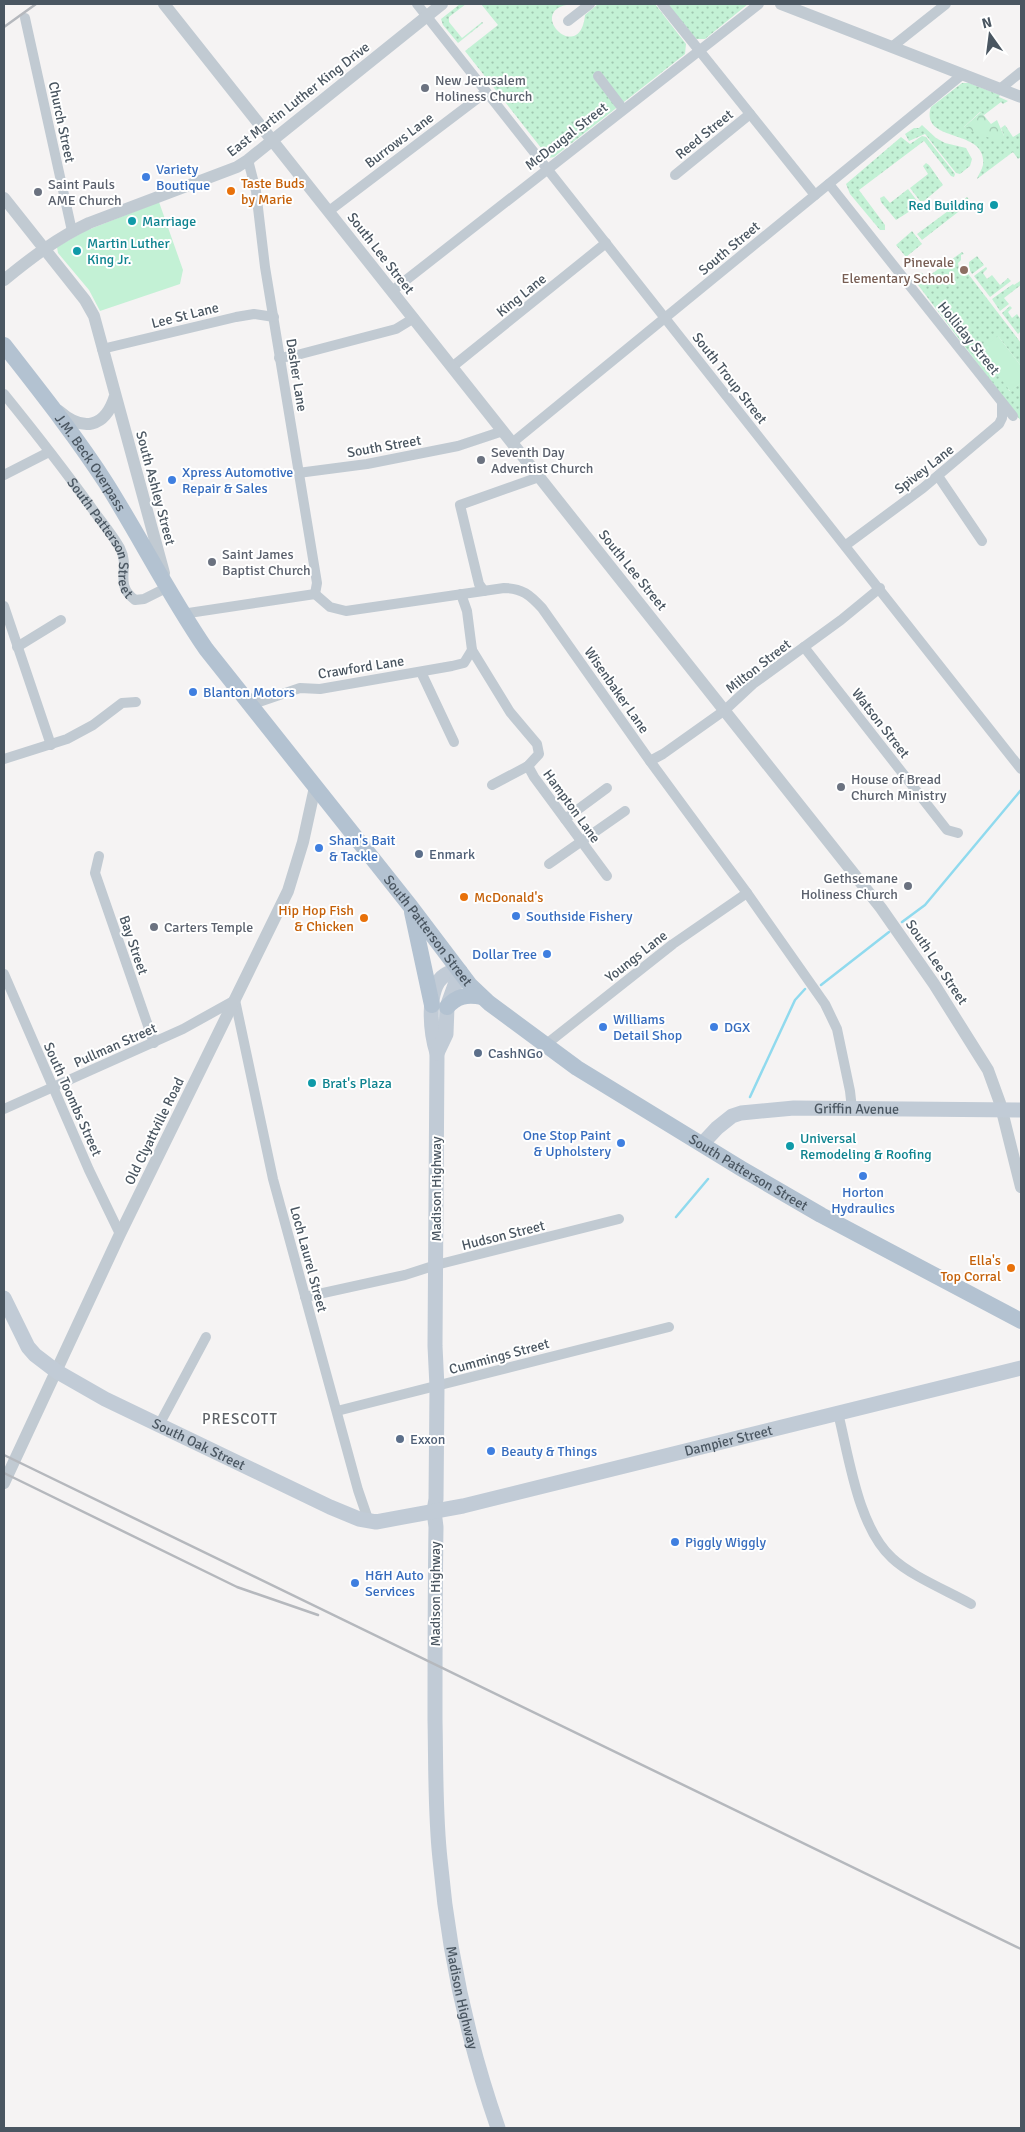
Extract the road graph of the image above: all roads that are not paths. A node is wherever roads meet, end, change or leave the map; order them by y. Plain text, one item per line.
1 (164, 4) edge
2 (417, 4) edge
3 (442, 4) edge
4 (590, 4) edge
5 (662, 4) edge
6 (758, 4) edge
7 (781, 4) edge
8 (946, 4) edge
9 (427, 16) junction
10 (25, 18) dead end
11 (568, 21) dead end
12 (893, 46) junction
13 (699, 51) junction
14 (1021, 72) edge
15 (963, 74) junction
16 (598, 76) dead end
17 (1000, 88) junction
18 (486, 92) junction
19 (1021, 97) edge
20 (623, 108) junction
21 (750, 114) junction
22 (273, 141) junction
23 (248, 160) junction
24 (547, 169) junction
25 (675, 175) dead end
26 (829, 184) junction
27 (815, 195) junction
28 (4, 198) edge
29 (329, 211) junction
30 (72, 231) junction
31 (606, 243) junction
32 (44, 248) junction
33 (4, 280) edge
34 (392, 291) junction
35 (274, 317) junction
36 (414, 318) junction
37 (666, 318) junction
38 (4, 345) edge
39 (102, 349) junction
40 (280, 358) junction
41 (452, 367) junction
42 (4, 394) edge
43 (115, 396) junction
44 (1002, 402) junction
45 (50, 404) junction
46 (1013, 416) dead end
47 (503, 431) junction
48 (512, 443) junction
49 (50, 452) junction
50 (298, 473) junction
51 (4, 475) edge
52 (938, 476) junction
53 (539, 477) junction
54 (982, 541) dead end
55 (846, 545) junction
56 (168, 587) junction
57 (880, 588) junction
58 (484, 591) junction
59 (314, 594) junction
60 (462, 594) junction
61 (4, 606) edge
62 (182, 614) junction
63 (61, 620) dead end
64 (17, 647) junction
65 (804, 647) junction
66 (472, 650) junction
67 (420, 672) junction
68 (136, 702) dead end
69 (250, 706) junction
70 (725, 710) junction
71 (454, 742) dead end
72 (51, 745) junction
73 (4, 759) edge
74 (650, 761) junction
75 (528, 766) junction
76 (1021, 769) edge
77 (492, 785) dead end
78 (315, 787) junction
79 (607, 788) dead end
80 (625, 811) dead end
81 (566, 819) junction
82 (958, 833) dead end
83 (582, 842) junction
84 (99, 856) dead end
85 (549, 864) dead end
86 (607, 876) dead end
87 (747, 893) junction
88 (411, 907) junction
89 (460, 971) junction
90 (4, 974) edge
91 (482, 996) junction
92 (235, 1000) junction
93 (439, 1006) junction
94 (154, 1043) junction
95 (544, 1046) junction
96 (54, 1088) junction
97 (4, 1109) edge
98 (852, 1109) junction
99 (1002, 1110) junction
100 (1021, 1110) edge
101 (703, 1143) junction
102 (1021, 1188) edge
103 (619, 1219) dead end
104 (120, 1234) junction
105 (436, 1265) junction
106 (305, 1297) junction
107 (4, 1298) edge
108 (1021, 1321) edge
109 (669, 1327) dead end
110 (206, 1337) dead end
111 (1021, 1368) edge
112 (56, 1371) junction
113 (437, 1387) junction
114 (337, 1411) junction
115 (838, 1413) junction
116 (159, 1425) junction
117 (4, 1483) edge
118 (434, 1511) junction
119 (369, 1522) junction
120 (972, 1604) dead end
121 (498, 2128) edge

1 - 22 street, South Lee Street
2 - 9 street, South Troup Street
3 - 9 street, East Martin Luther King Drive
4 - 11 street
5 - 13 street
6 - 13 street, McDougal Street
7 - 12 street
8 - 12 street
9 - 18 street, South Troup Street
9 - 22 street, East Martin Luther King Drive
10 - 30 street, Church Street
12 - 15 street
13 - 20 street, McDougal Street
13 - 21 street
14 - 17 street
15 - 17 street
15 - 26 street, South Street
16 - 20 street
17 - 19 street
18 - 24 street, South Troup Street
18 - 29 street, Burrows Lane
20 - 24 street, McDougal Street
21 - 25 street, Reed Street
21 - 27 street
22 - 23 street, East Martin Luther King Drive
22 - 29 street, South Lee Street
23 - 30 street, East Martin Luther King Drive
23 - 35 street, Dasher Lane
24 - 31 street, South Troup Street
24 - 34 street, McDougal Street
26 - 27 street, South Street
26 - 44 street, Holliday Street
27 - 37 street, South Street
28 - 32 street, South Ashley Street
29 - 34 street, South Lee Street
30 - 32 street, East Martin Luther King Drive
31 - 37 street, South Troup Street
31 - 41 street, King Lane
32 - 33 street, East Martin Luther King Drive
32 - 39 street, South Ashley Street
34 - 36 street, South Lee Street
35 - 39 street, Lee St Lane
35 - 40 street, Dasher Lane
36 - 40 street
36 - 41 street, South Lee Street
37 - 48 street, South Street
37 - 55 street, South Troup Street
38 - 45 main road, J.M. Beck Overpass
39 - 43 street, South Ashley Street
40 - 50 street, Dasher Lane
41 - 47 street, South Lee Street
42 - 49 street, South Patterson Street
43 - 45 street
43 - 56 street, South Ashley Street
44 - 46 street, Holliday Street
44 - 52 street, Spivey Lane
45 - 56 main road, J.M. Beck Overpass
47 - 48 street, South Lee Street
47 - 50 street, South Street
48 - 53 street, South Lee Street
49 - 51 street
49 - 56 street, South Patterson Street
50 - 59 street, Dasher Lane
52 - 54 street
52 - 55 street, Spivey Lane
53 - 58 street
53 - 70 street, South Lee Street
55 - 57 street, South Troup Street
56 - 62 main road, South Patterson Street
57 - 65 street, Milton Street
57 - 76 street, South Troup Street
58 - 60 street, Wisenbaker Lane
58 - 74 street, Wisenbaker Lane
59 - 60 street, Wisenbaker Lane
59 - 62 street
60 - 66 street, Hampton Lane
61 - 64 street
62 - 69 main road, South Patterson Street
63 - 64 street
64 - 72 street
65 - 70 street, Milton Street
65 - 82 street, Watson Street
66 - 67 street, Crawford Lane
66 - 75 street, Hampton Lane
67 - 69 street, Crawford Lane
67 - 71 street
68 - 72 street
69 - 78 main road, South Patterson Street
70 - 74 street, Milton Street
70 - 99 street, South Lee Street
72 - 73 street
74 - 87 street, Wisenbaker Lane
75 - 77 street
75 - 81 street, Hampton Lane
78 - 88 main road, South Patterson Street
78 - 92 street, Old Clyattville Road
79 - 81 street
80 - 83 street
81 - 83 street, Hampton Lane
83 - 85 street
83 - 86 street, Hampton Lane
84 - 94 street, Bay Street
87 - 95 street, Youngs Lane
87 - 98 street, Wisenbaker Lane
88 - 89 main road, South Patterson Street
88 - 93 main road
89 - 91 main road, South Patterson Street
89 - 93 main road, Madison Highway
90 - 96 street, South Toombs Street
91 - 93 main road
91 - 95 main road, South Patterson Street
92 - 94 street, Pullman Street
92 - 104 street, Old Clyattville Road
92 - 106 street, Loch Laurel Street
93 - 105 main road, Madison Highway
94 - 96 street, Pullman Street
95 - 101 main road, South Patterson Street
96 - 97 street, Pullman Street
96 - 104 street, South Toombs Street
98 - 99 main road, Griffin Avenue
98 - 101 main road, Griffin Avenue
99 - 100 main road, Griffin Avenue
99 - 102 street, South Lee Street
101 - 108 main road, South Patterson Street
103 - 105 street, Hudson Street
104 - 112 street, Old Clyattville Road
105 - 106 street, Hudson Street
105 - 113 main road, Madison Highway
106 - 114 street, Loch Laurel Street
107 - 112 main road, South Oak Street
109 - 113 street, Cummings Street
110 - 116 street
111 - 115 main road, Dampier Street
112 - 116 main road, South Oak Street
112 - 117 street, Old Clyattville Road
113 - 114 street, Cummings Street
113 - 118 main road, Madison Highway
114 - 119 street, Loch Laurel Street
115 - 118 main road, Dampier Street
115 - 120 street
116 - 119 main road, South Oak Street
118 - 119 main road, South Oak Street
118 - 121 main road, Madison Highway

